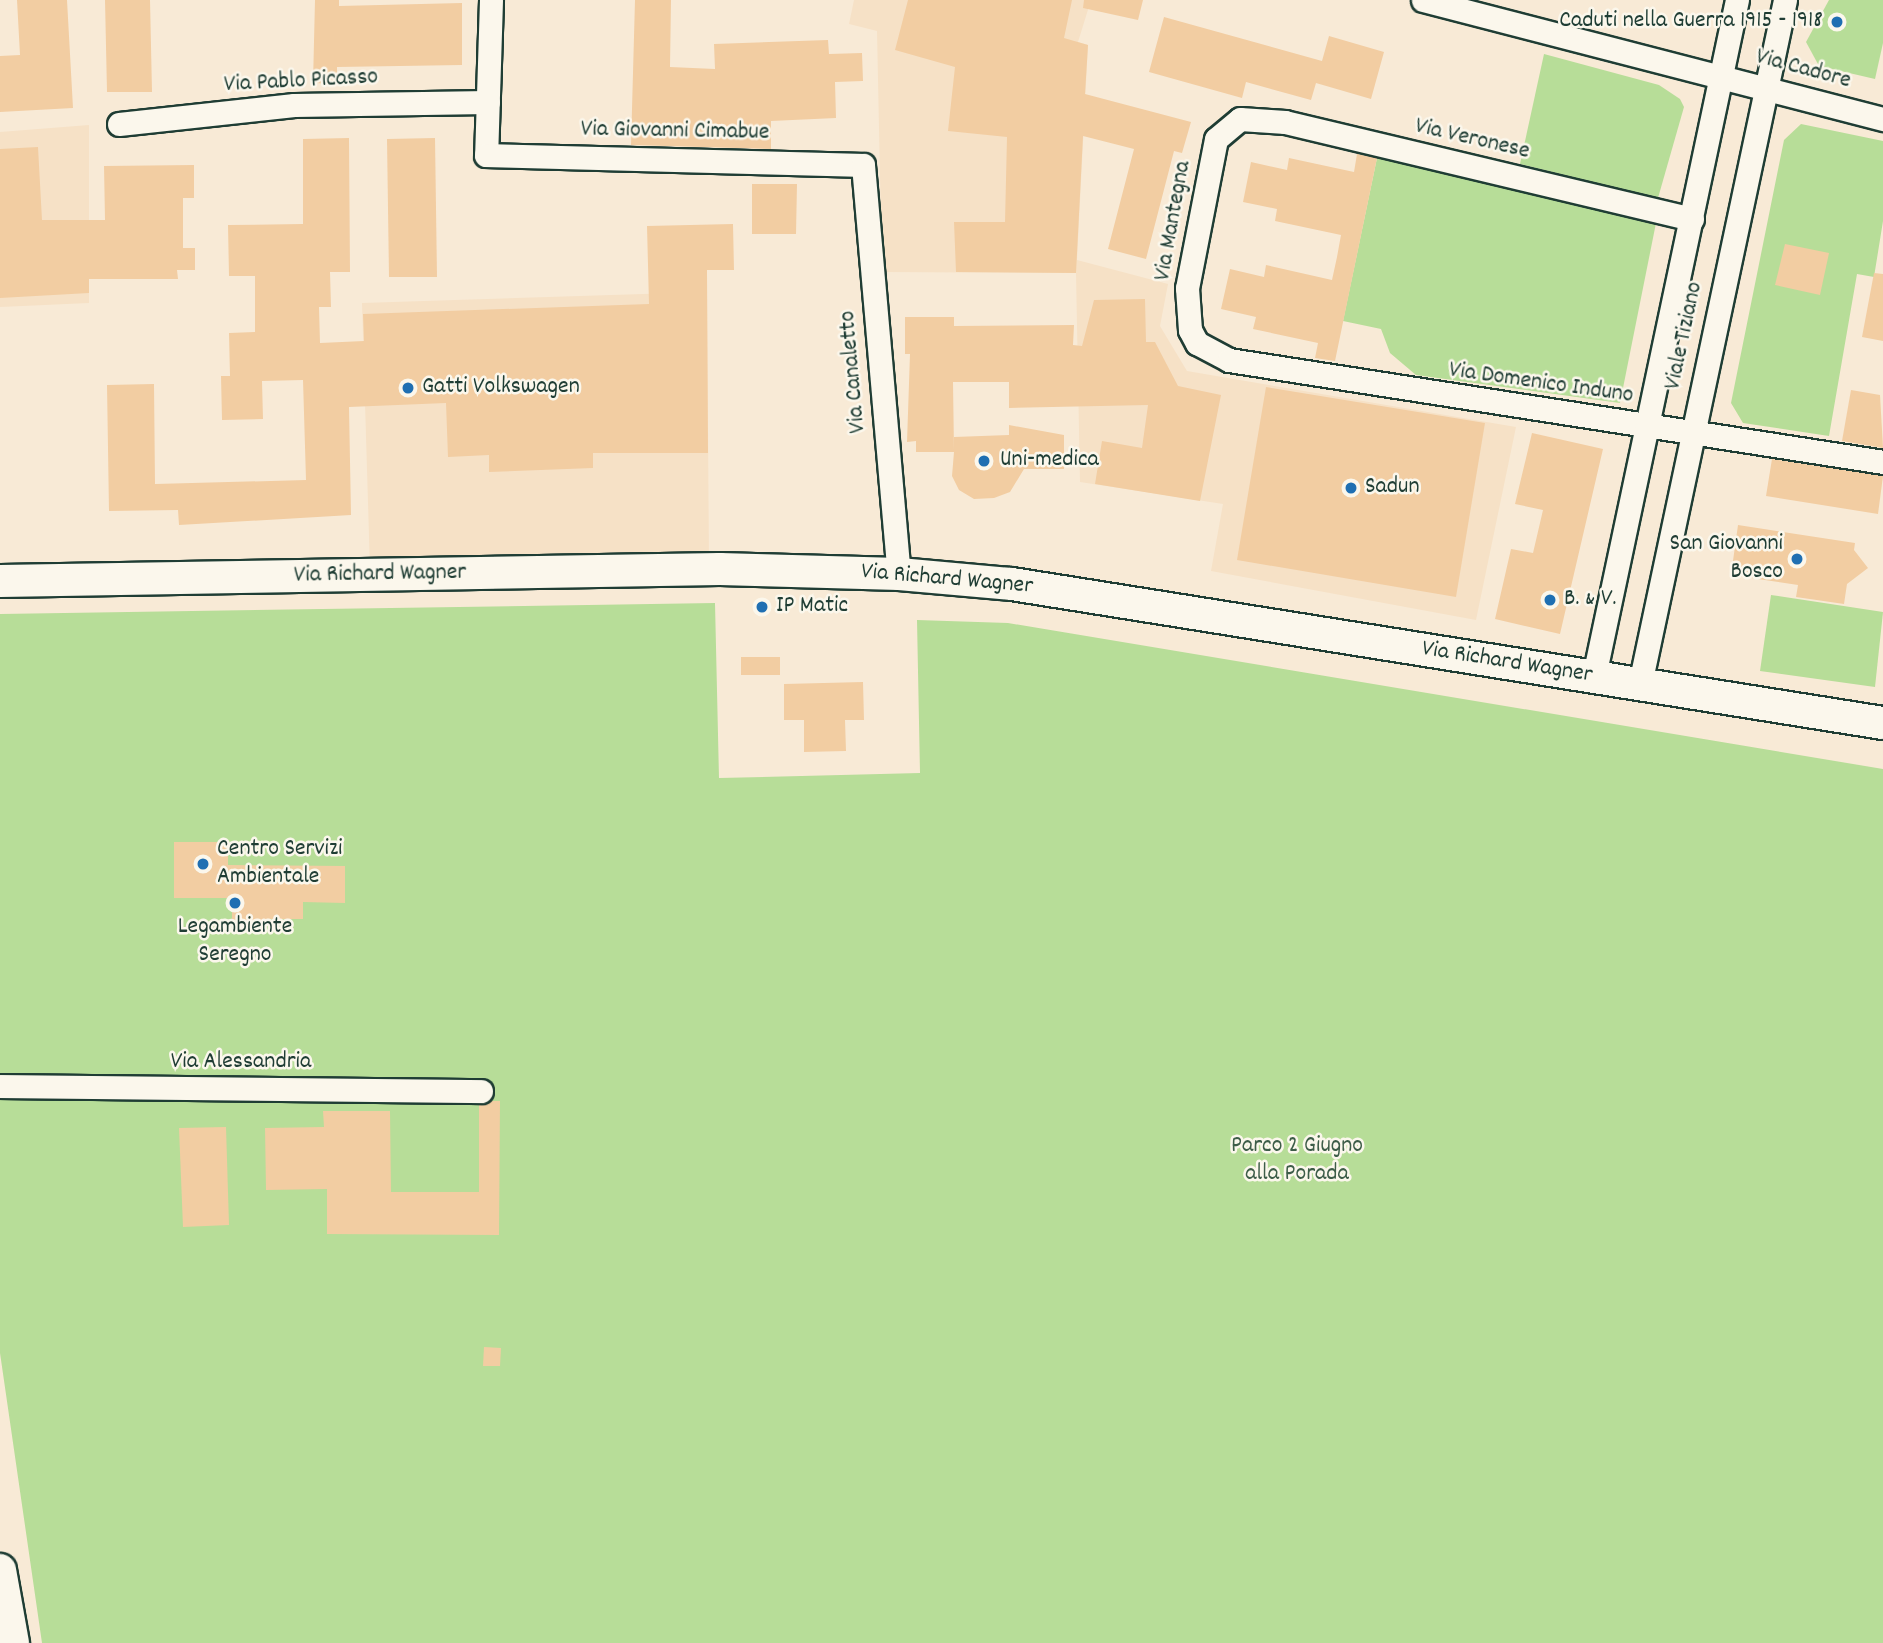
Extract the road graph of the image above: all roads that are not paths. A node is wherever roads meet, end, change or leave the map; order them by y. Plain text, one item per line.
1 (491, 0) edge
2 (1423, 0) edge
3 (1737, 0) edge
4 (1785, 0) edge
5 (1723, 76) junction
6 (1766, 86) junction
7 (488, 102) junction
8 (1240, 119) joint
9 (1883, 119) edge
10 (118, 124) dead end
11 (863, 165) joint
12 (1692, 219) junction
13 (1197, 343) joint
14 (1648, 427) junction
15 (1690, 434) junction
16 (1883, 462) edge
17 (900, 574) junction
18 (0, 581) edge
19 (1594, 676) junction
20 (1640, 684) junction
21 (1883, 723) edge
22 (0, 1086) edge
23 (481, 1091) dead end
24 (0, 1570) edge
25 (8, 1637) edge

1 - 7 street
2 - 5 street, Via Cadore
3 - 5 street, Viale Tiziano
4 - 6 street, Viale Tiziano
5 - 6 street, Via Cadore
5 - 12 street, Viale Tiziano
6 - 9 street, Via Cadore
6 - 15 street, Viale Tiziano
7 - 10 street, Via Pablo Picasso
7 - 11 street, Via Giovanni Cimabue
8 - 12 street, Via Veronese
8 - 13 street, Via Mantegna
11 - 17 street, Via Canaletto
12 - 14 street, Viale Tiziano
13 - 14 street, Via Domenico Induno
14 - 15 street, Via Domenico Induno
14 - 19 street, Viale Tiziano
15 - 16 street, Via Domenico Induno
15 - 20 street, Viale Tiziano
17 - 18 street, Via Richard Wagner
17 - 19 street, Via Richard Wagner
19 - 20 street, Via Richard Wagner
20 - 21 street, Via Richard Wagner
22 - 23 street, Via Alessandria
24 - 25 street

